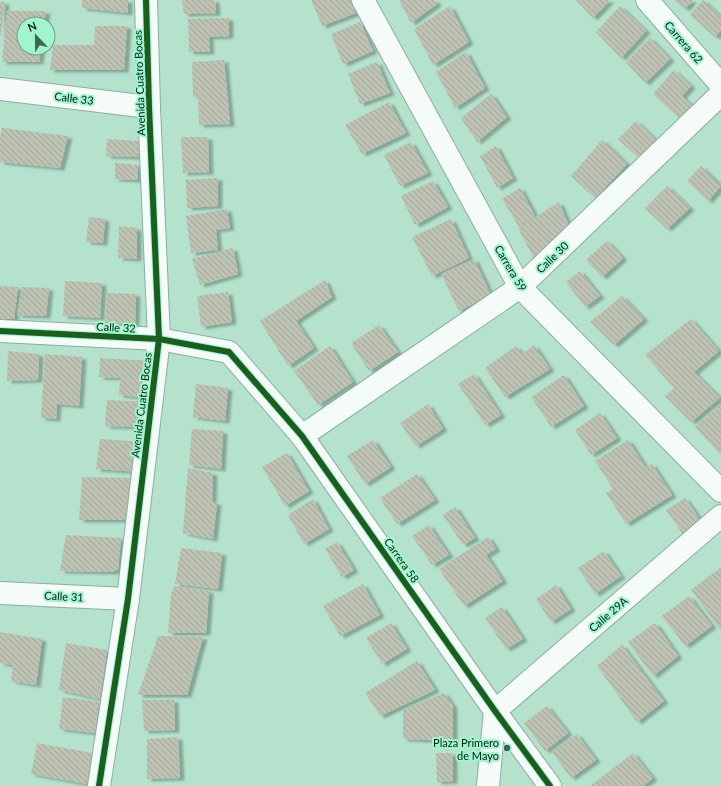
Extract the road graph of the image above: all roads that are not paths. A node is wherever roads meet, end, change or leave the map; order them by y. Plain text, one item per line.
1 (146, 0) edge
2 (363, 0) edge
3 (647, 0) edge
4 (721, 85) edge
5 (0, 89) edge
6 (721, 94) edge
7 (149, 107) junction
8 (520, 287) junction
9 (0, 331) edge
10 (159, 339) junction
11 (229, 352) joint
12 (302, 436) junction
13 (721, 491) edge
14 (721, 516) edge
15 (0, 593) edge
16 (128, 599) junction
17 (495, 711) junction
18 (99, 786) edge
19 (488, 786) edge
20 (550, 786) edge

1 - 7 street, Avenida Cuatro Bocas
2 - 8 street, Carrera 59
3 - 4 street, Carrera 62
5 - 7 street, Calle 33
6 - 8 street, Calle 30
7 - 10 street, Avenida Cuatro Bocas
8 - 12 street, Calle 30
8 - 13 street, Carrera 59
9 - 10 street, Calle 32
10 - 11 street, Calle 32
10 - 16 street, Avenida Cuatro Bocas
11 - 12 street, Carrera 58
12 - 17 street, Carrera 58
14 - 17 street, Calle 29A
15 - 16 street, Calle 31
16 - 18 street, Avenida Cuatro Bocas
17 - 19 street
17 - 20 street, Carrera 58

